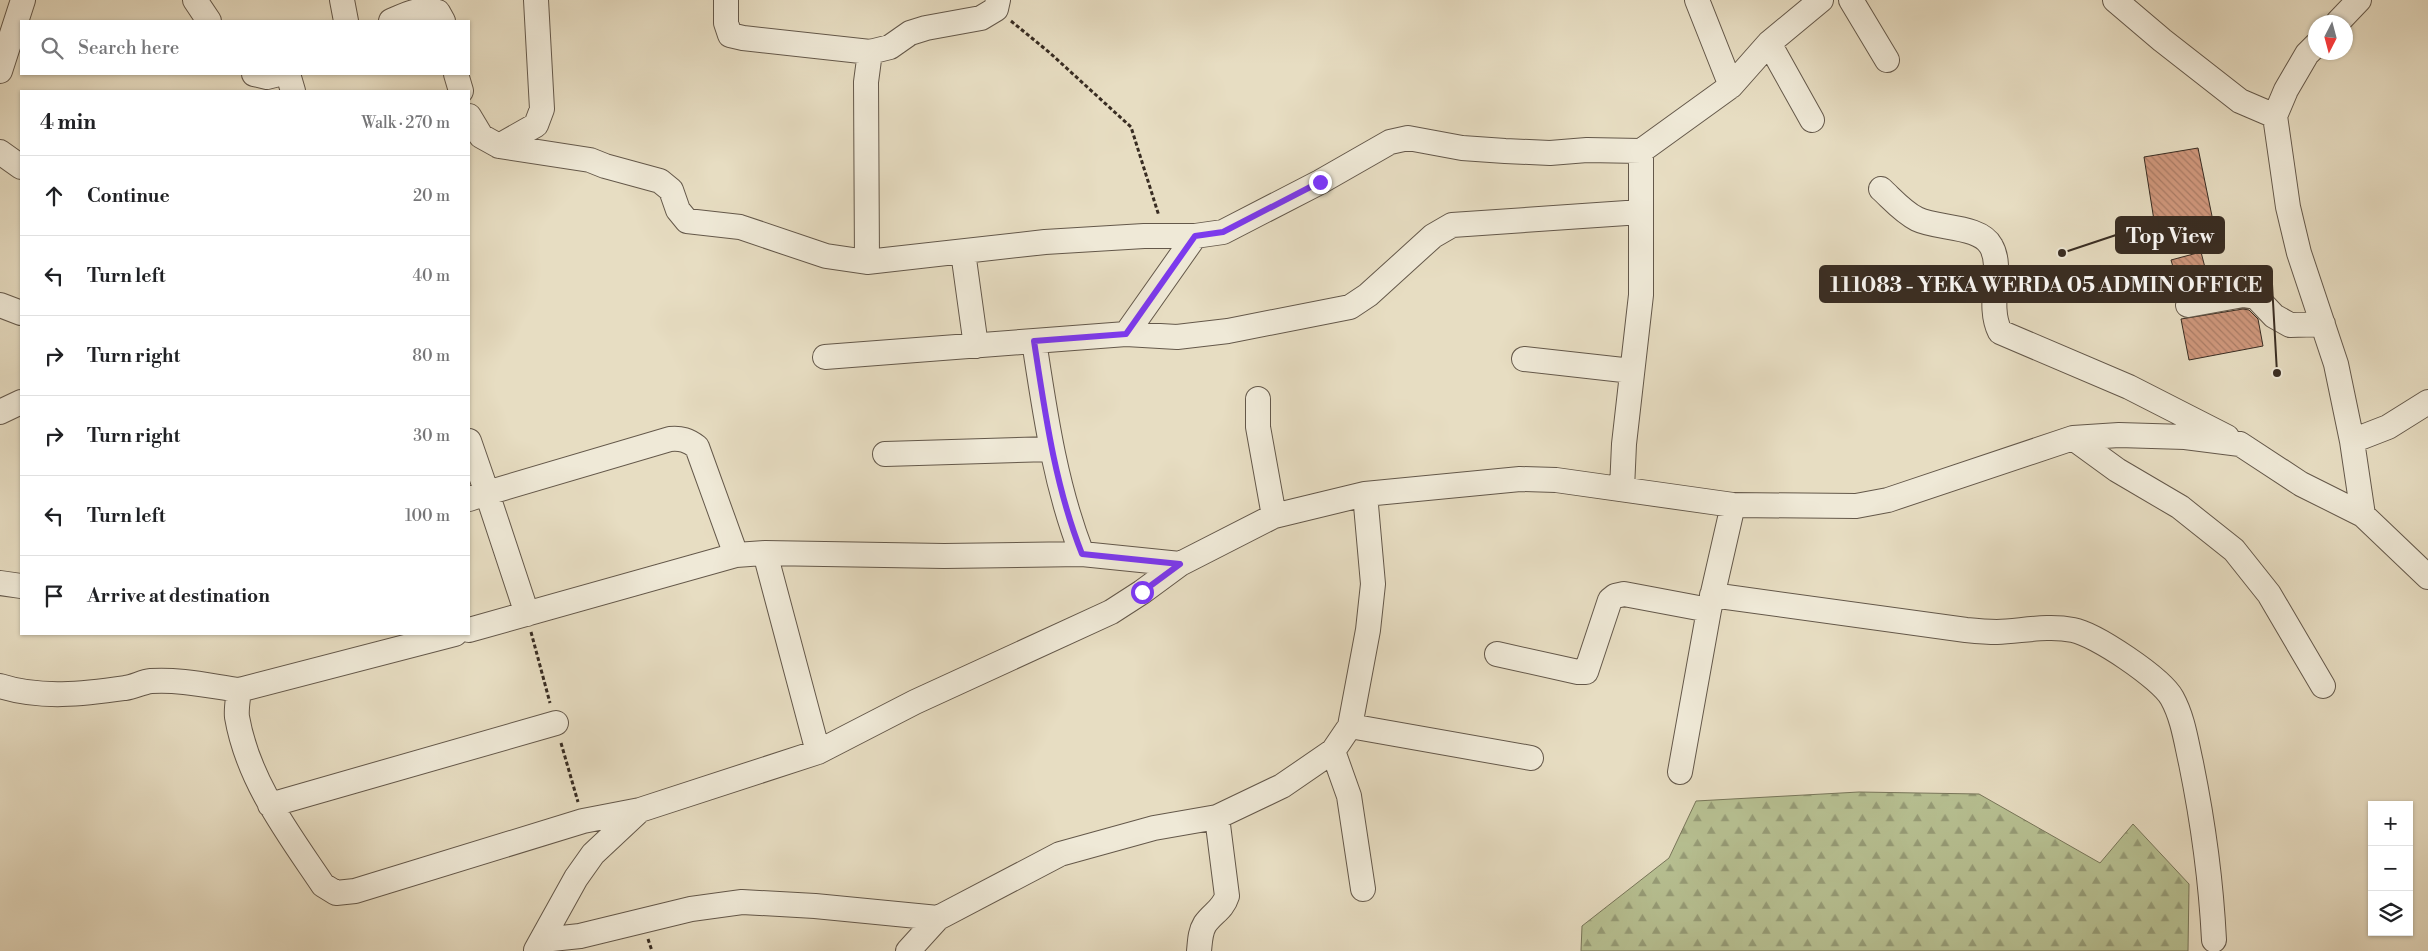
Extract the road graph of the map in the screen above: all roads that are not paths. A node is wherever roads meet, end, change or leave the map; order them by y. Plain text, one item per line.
1 (23, 0) edge
2 (195, 0) edge
3 (342, 0) edge
4 (536, 0) edge
5 (726, 0) edge
6 (1696, 0) edge
7 (1822, 0) edge
8 (1851, 0) edge
9 (2115, 0) edge
10 (2359, 0) edge
11 (997, 5) edge
12 (2345, 15) edge
13 (208, 20) edge
14 (346, 20) edge
15 (393, 20) edge
16 (442, 20) edge
17 (1769, 42) junction
18 (870, 52) junction
19 (2308, 53) edge
20 (1887, 60) dead end
21 (0, 71) edge
22 (260, 75) edge
23 (273, 75) edge
24 (288, 75) edge
25 (456, 75) edge
26 (1731, 86) junction
27 (293, 90) edge
28 (461, 90) edge
29 (2275, 116) junction
30 (470, 118) edge
31 (1812, 120) dead end
32 (500, 146) junction
33 (1641, 151) junction
34 (0, 152) edge
35 (20, 166) edge
36 (1882, 189) dead end
37 (1641, 212) junction
38 (1195, 236) junction
39 (963, 252) junction
40 (867, 262) junction
41 (0, 305) edge
42 (2188, 305) dead end
43 (20, 313) edge
44 (2323, 324) junction
45 (1126, 334) junction
46 (1034, 341) junction
47 (976, 346) junction
48 (825, 357) dead end
49 (1524, 359) dead end
50 (1632, 371) junction
51 (1258, 399) dead end
52 (20, 402) edge
53 (2428, 402) edge
54 (0, 412) edge
55 (2073, 438) junction
56 (2352, 441) junction
57 (2240, 444) junction
58 (470, 447) edge
59 (1051, 449) junction
60 (885, 454) dead end
61 (1622, 489) junction
62 (1365, 494) junction
63 (478, 496) edge
64 (1733, 505) junction
65 (2363, 515) junction
66 (1274, 516) junction
67 (765, 553) junction
68 (1082, 554) junction
69 (736, 555) junction
70 (1180, 564) junction
71 (2428, 577) edge
72 (0, 583) edge
73 (20, 586) edge
74 (1710, 603) junction
75 (526, 614) junction
76 (470, 630) edge
77 (450, 635) edge
78 (1497, 654) dead end
79 (0, 686) edge
80 (2323, 686) dead end
81 (239, 690) junction
82 (556, 723) dead end
83 (1350, 726) junction
84 (1333, 751) junction
85 (818, 752) junction
86 (1531, 758) dead end
87 (1680, 772) dead end
88 (270, 805) junction
89 (640, 810) junction
90 (1217, 817) junction
91 (1363, 889) dead end
92 (938, 918) junction
93 (2214, 940) dead end
94 (539, 945) edge
95 (908, 951) edge
96 (1199, 951) edge

1 - 21 street
2 - 13 street
3 - 14 street
4 - 32 street
5 - 18 street
6 - 26 street
7 - 17 street
8 - 20 street
9 - 29 street
10 - 12 street
11 - 18 street
15 - 16 street
17 - 26 street
17 - 31 street
18 - 40 street
19 - 29 street
22 - 23 street
24 - 27 street
25 - 28 street
26 - 33 street
29 - 44 street
30 - 32 street
32 - 40 street
33 - 37 street
33 - 38 street
34 - 35 street
36 - 57 street
37 - 45 street
37 - 50 street
38 - 39 street
38 - 45 street
39 - 40 street
39 - 47 street
41 - 43 street
42 - 44 street
44 - 56 street
45 - 46 street
46 - 47 street
46 - 59 street
47 - 48 street
49 - 50 street
50 - 61 street
51 - 66 street
52 - 54 street
53 - 56 street
55 - 57 street
55 - 64 street
55 - 80 street
56 - 65 street
57 - 65 street
58 - 63 street
59 - 60 street
59 - 68 street
61 - 62 street
61 - 64 street
62 - 66 street
62 - 83 street
63 - 69 street
63 - 75 street
64 - 74 street
65 - 71 street
66 - 70 street
67 - 68 street
67 - 69 street
67 - 85 street
68 - 70 street
69 - 75 street
70 - 85 street
72 - 73 street
74 - 78 street
74 - 87 street
74 - 93 street
75 - 76 street
77 - 81 street
79 - 81 street
81 - 88 street
82 - 88 street
83 - 84 street
83 - 86 street
84 - 90 street
84 - 91 street
85 - 89 street
88 - 89 street
89 - 94 street
90 - 92 street
90 - 96 street
92 - 94 street
92 - 95 street

